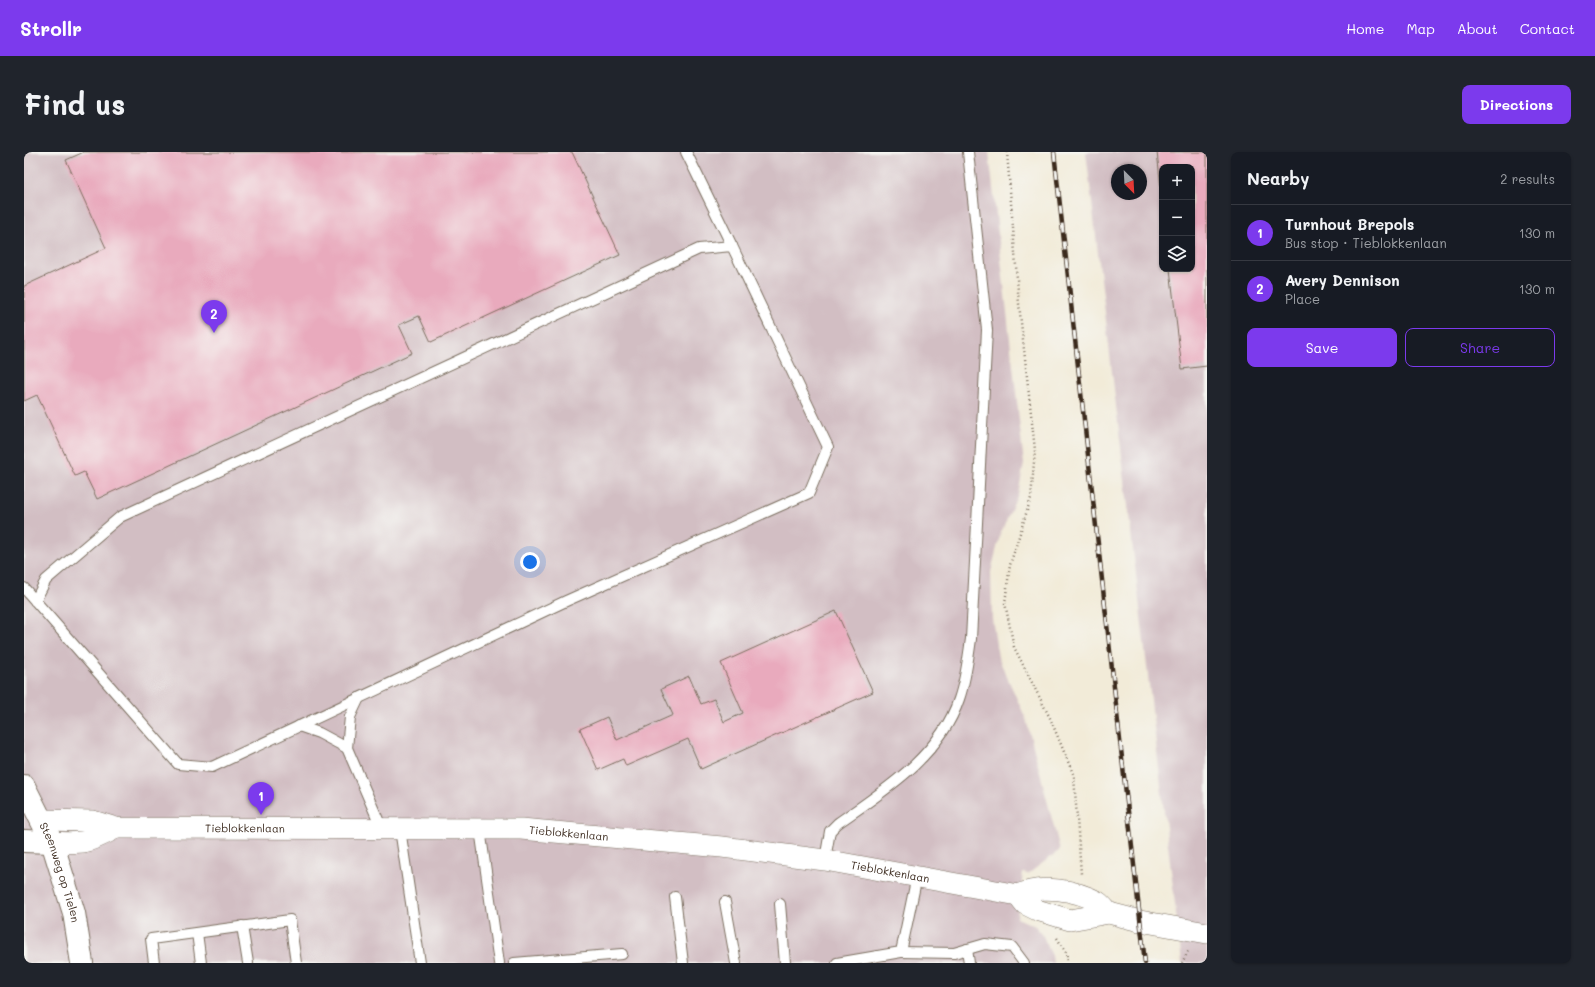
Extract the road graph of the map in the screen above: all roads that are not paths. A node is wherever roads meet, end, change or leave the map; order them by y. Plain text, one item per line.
1 (686, 152) edge
2 (968, 152) edge
3 (732, 246) junction
4 (24, 588) edge
5 (35, 601) junction
6 (360, 698) junction
7 (299, 726) junction
8 (347, 748) junction
9 (24, 786) edge
10 (33, 821) edge
11 (116, 828) junction
12 (480, 828) junction
13 (391, 829) junction
14 (24, 841) edge
15 (52, 842) junction
16 (825, 860) junction
17 (918, 876) junction
18 (1018, 895) junction
19 (675, 897) dead end
20 (725, 902) dead end
21 (780, 904) dead end
22 (1109, 913) junction
23 (242, 926) junction
24 (197, 933) junction
25 (1207, 933) edge
26 (967, 949) junction
27 (901, 952) junction
28 (622, 954) dead end
29 (82, 963) edge
30 (154, 963) edge
31 (201, 963) edge
32 (248, 963) edge
33 (296, 963) edge
34 (420, 963) edge
35 (499, 963) edge
36 (514, 963) edge
37 (683, 963) edge
38 (736, 963) edge
39 (785, 963) edge
40 (837, 963) edge
41 (969, 963) edge
42 (1024, 963) edge

1 - 3 lane
2 - 16 lane
3 - 5 lane
3 - 6 lane
4 - 5 lane
5 - 7 lane
6 - 7 lane
6 - 8 lane
7 - 8 lane
8 - 13 lane
9 - 10 street, Steenweg op Tielen
10 - 11 street, Tieblokkenlaan
10 - 15 street, Steenweg op Tielen
11 - 13 street, Tieblokkenlaan
11 - 15 street, Tieblokkenlaan
12 - 13 street, Tieblokkenlaan
12 - 16 street, Tieblokkenlaan
12 - 35 lane
13 - 34 lane
14 - 15 street
15 - 29 street, Steenweg op Tielen
16 - 17 street, Tieblokkenlaan
17 - 18 street, Tieblokkenlaan
17 - 27 lane
18 - 22 street, Tieblokkenlaan
18 - 22 street, Tieblokkenlaan
19 - 37 lane
20 - 38 lane
21 - 39 lane
22 - 25 street, Tieblokkenlaan
23 - 24 lane
23 - 32 lane
23 - 33 lane
24 - 30 lane
24 - 31 lane
26 - 27 lane
26 - 41 lane
26 - 42 lane
27 - 40 lane
28 - 36 lane

